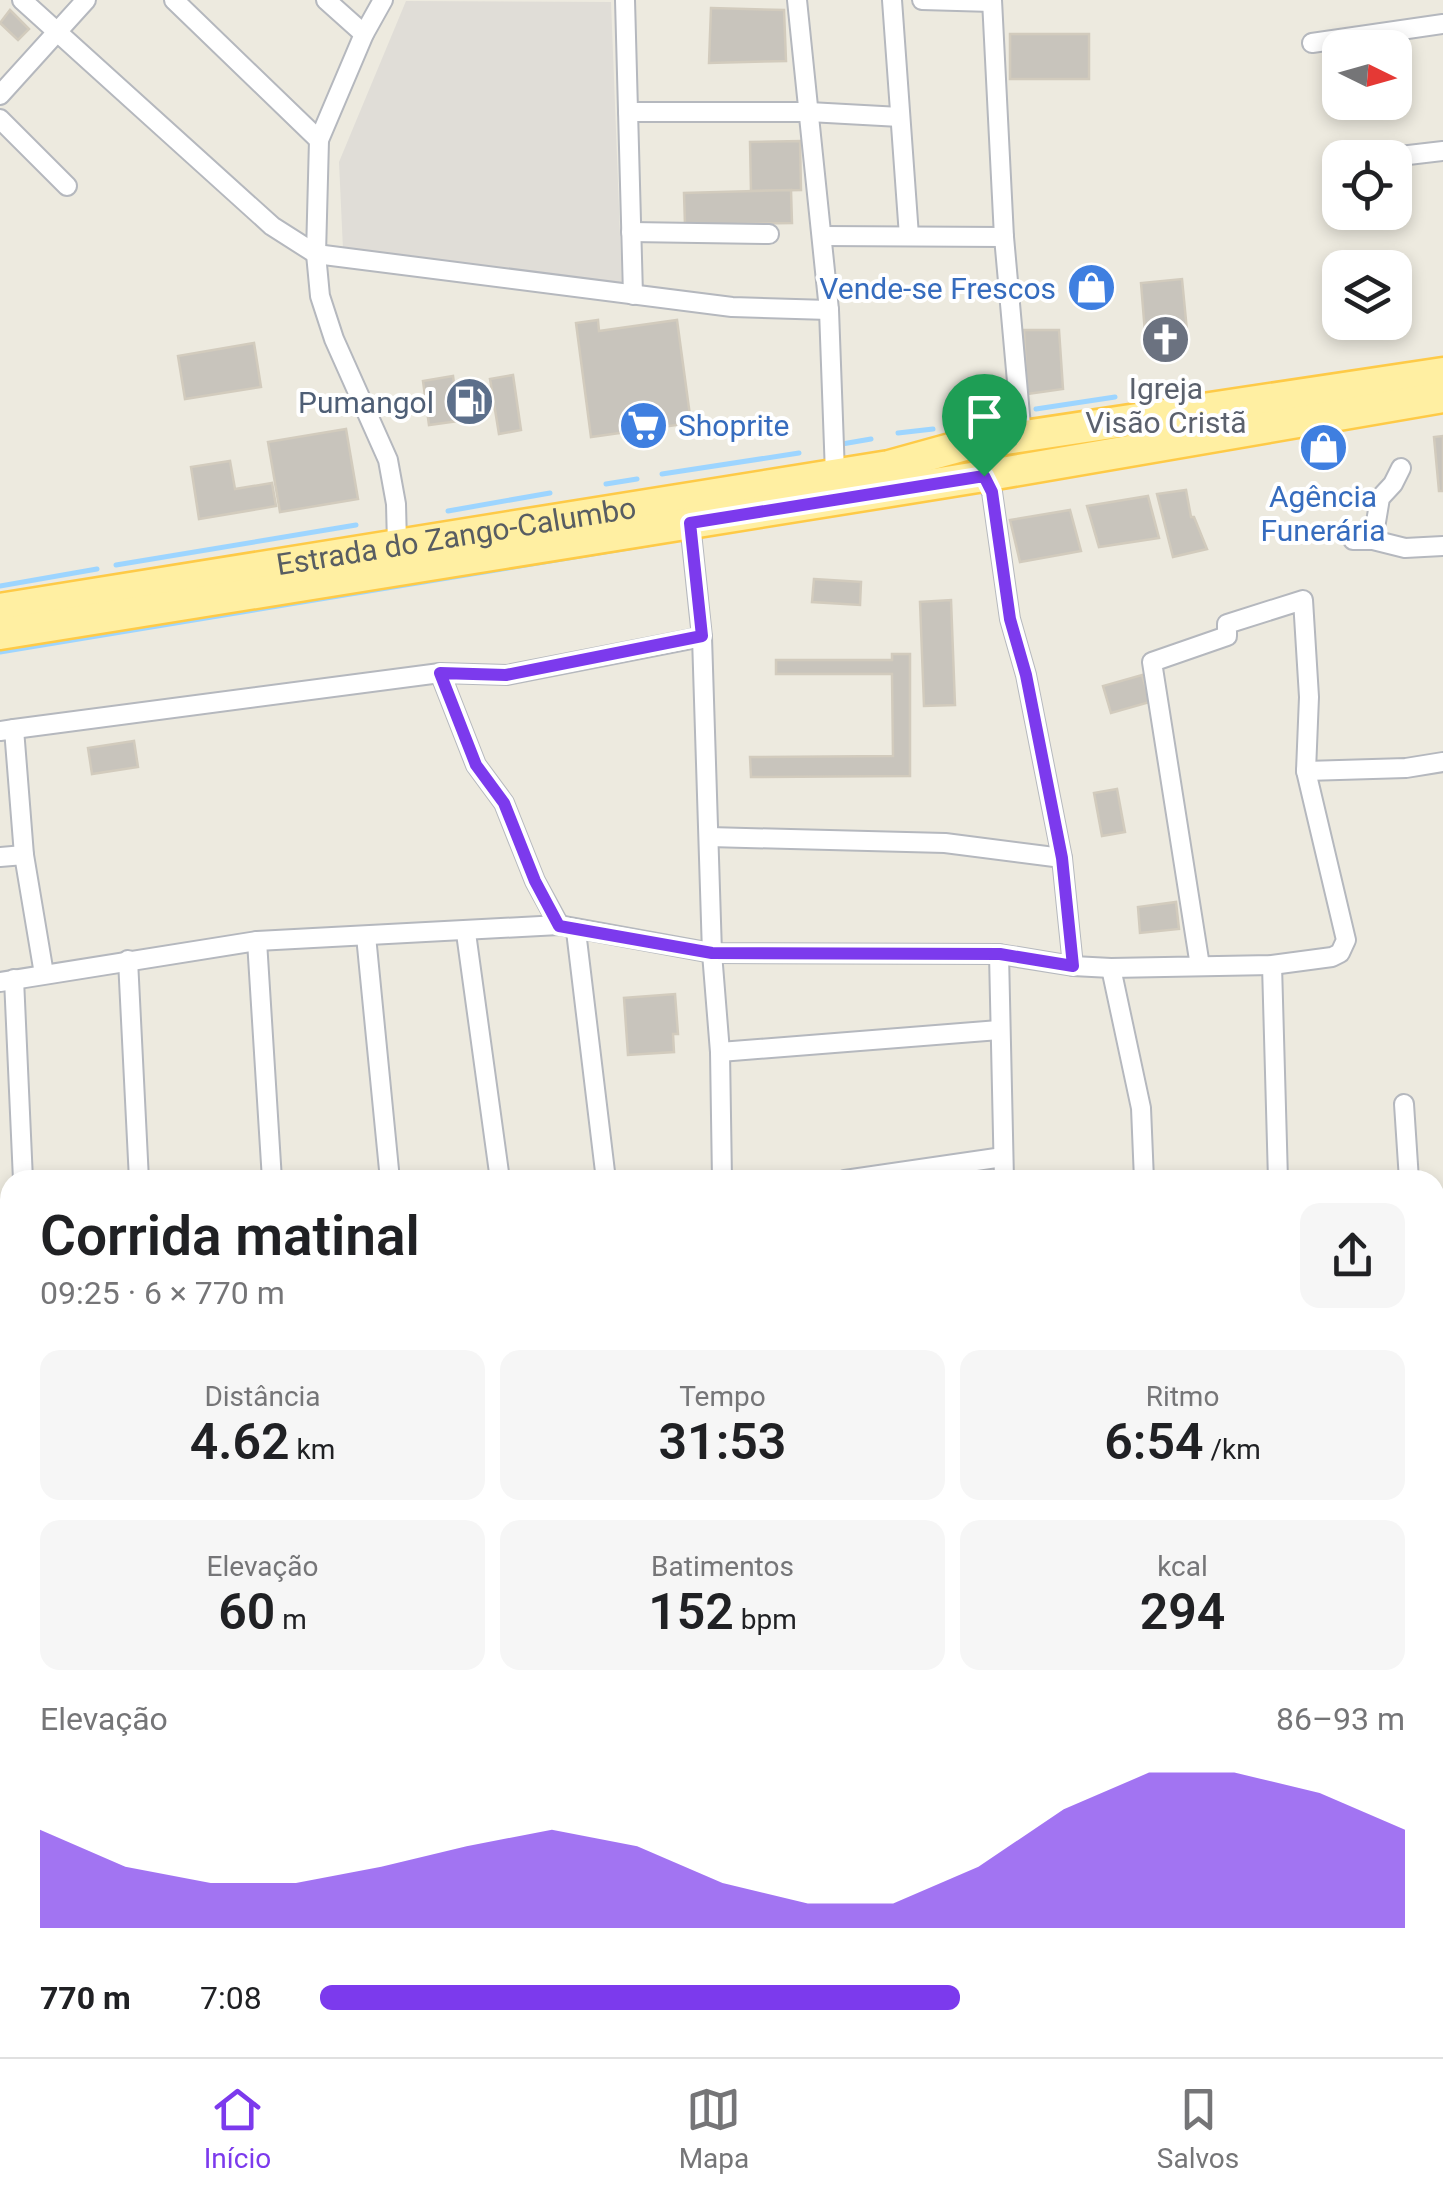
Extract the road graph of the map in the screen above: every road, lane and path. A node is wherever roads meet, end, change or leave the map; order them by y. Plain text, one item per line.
1 (22, 0) edge
2 (86, 0) edge
3 (174, 0) edge
4 (326, 0) edge
5 (383, 0) edge
6 (625, 0) edge
7 (797, 0) edge
8 (892, 0) edge
9 (922, 0) edge
10 (992, 1) edge
11 (1443, 24) edge
12 (56, 32) junction
13 (364, 34) junction
14 (1312, 43) dead end
15 (0, 94) edge
16 (628, 112) junction
17 (809, 112) junction
18 (900, 117) junction
19 (0, 120) edge
20 (319, 140) junction
21 (1443, 151) edge
22 (1412, 155) edge
23 (68, 186) dead end
24 (632, 232) junction
25 (769, 234) dead end
26 (822, 236) junction
27 (909, 236) junction
28 (1004, 236) junction
29 (316, 254) junction
30 (633, 296) junction
31 (830, 310) junction
32 (1443, 373) edge
33 (1443, 397) edge
34 (1022, 437) junction
35 (1401, 468) dead end
36 (835, 474) junction
37 (984, 476) junction
38 (690, 523) junction
39 (1353, 540) dead end
40 (1373, 540) junction
41 (397, 544) junction
42 (1443, 546) edge
43 (0, 609) edge
44 (0, 634) edge
45 (702, 636) junction
46 (440, 673) junction
47 (7, 730) edge
48 (1443, 762) edge
49 (1306, 771) junction
50 (710, 837) junction
51 (24, 855) junction
52 (0, 856) edge
53 (1062, 858) junction
54 (568, 928) junction
55 (466, 932) junction
56 (366, 936) junction
57 (257, 942) junction
58 (712, 953) junction
59 (1000, 954) junction
60 (128, 960) junction
61 (1272, 965) junction
62 (1073, 966) junction
63 (1200, 966) junction
64 (1111, 968) junction
65 (44, 974) junction
66 (7, 980) edge
67 (1000, 1030) junction
68 (720, 1052) junction
69 (1404, 1104) dead end
70 (0, 1138) edge
71 (20, 1155) junction
72 (1002, 1157) junction
73 (21, 1170) edge
74 (138, 1170) edge
75 (271, 1170) edge
76 (389, 1170) edge
77 (499, 1170) edge
78 (604, 1170) edge
79 (722, 1170) edge
80 (913, 1170) edge
81 (1003, 1170) edge
82 (1144, 1170) edge
83 (1278, 1170) edge
84 (1408, 1170) edge

1 - 12 street
2 - 12 street
3 - 20 street
4 - 13 street
5 - 13 street
6 - 16 street
7 - 17 street
8 - 18 street
9 - 10 street
10 - 28 street
11 - 14 street
12 - 15 street
12 - 29 street
13 - 20 street
16 - 17 street
16 - 24 street
17 - 18 street
17 - 26 street
18 - 27 street
19 - 23 street
20 - 29 street
21 - 22 street
24 - 25 street
24 - 30 street
26 - 27 street
26 - 31 street
27 - 28 street
28 - 34 street
29 - 30 street
29 - 41 street
30 - 31 street
31 - 36 street
32 - 34 main road, Estrada do Zango-Calumbo
33 - 37 main road, Estrada do Zango-Calumbo
34 - 36 main road, Estrada do Zango-Calumbo
35 - 40 street
36 - 41 main road, Estrada do Zango-Calumbo
37 - 38 main road, Estrada do Zango-Calumbo
37 - 53 street
38 - 44 main road, Estrada do Zango-Calumbo
38 - 45 street
39 - 40 street
40 - 42 street
41 - 43 main road, Estrada do Zango-Calumbo
45 - 46 street
45 - 50 street
46 - 47 street
46 - 54 street
47 - 51 street
48 - 49 street
49 - 61 street
49 - 63 street
50 - 53 street
50 - 58 street
51 - 52 street
51 - 65 street
53 - 62 street
54 - 55 street
54 - 58 street
54 - 78 street
55 - 56 street
55 - 77 street
56 - 57 street
56 - 76 street
57 - 60 street
57 - 75 street
58 - 59 street
58 - 68 street
59 - 62 street
59 - 67 street
60 - 65 street
60 - 74 street
61 - 63 street
61 - 83 street
62 - 64 street
63 - 64 street
64 - 82 street
65 - 66 street
66 - 71 street
67 - 68 street
67 - 72 street
68 - 79 street
69 - 84 street
70 - 71 street
71 - 73 street
72 - 80 street
72 - 81 street

